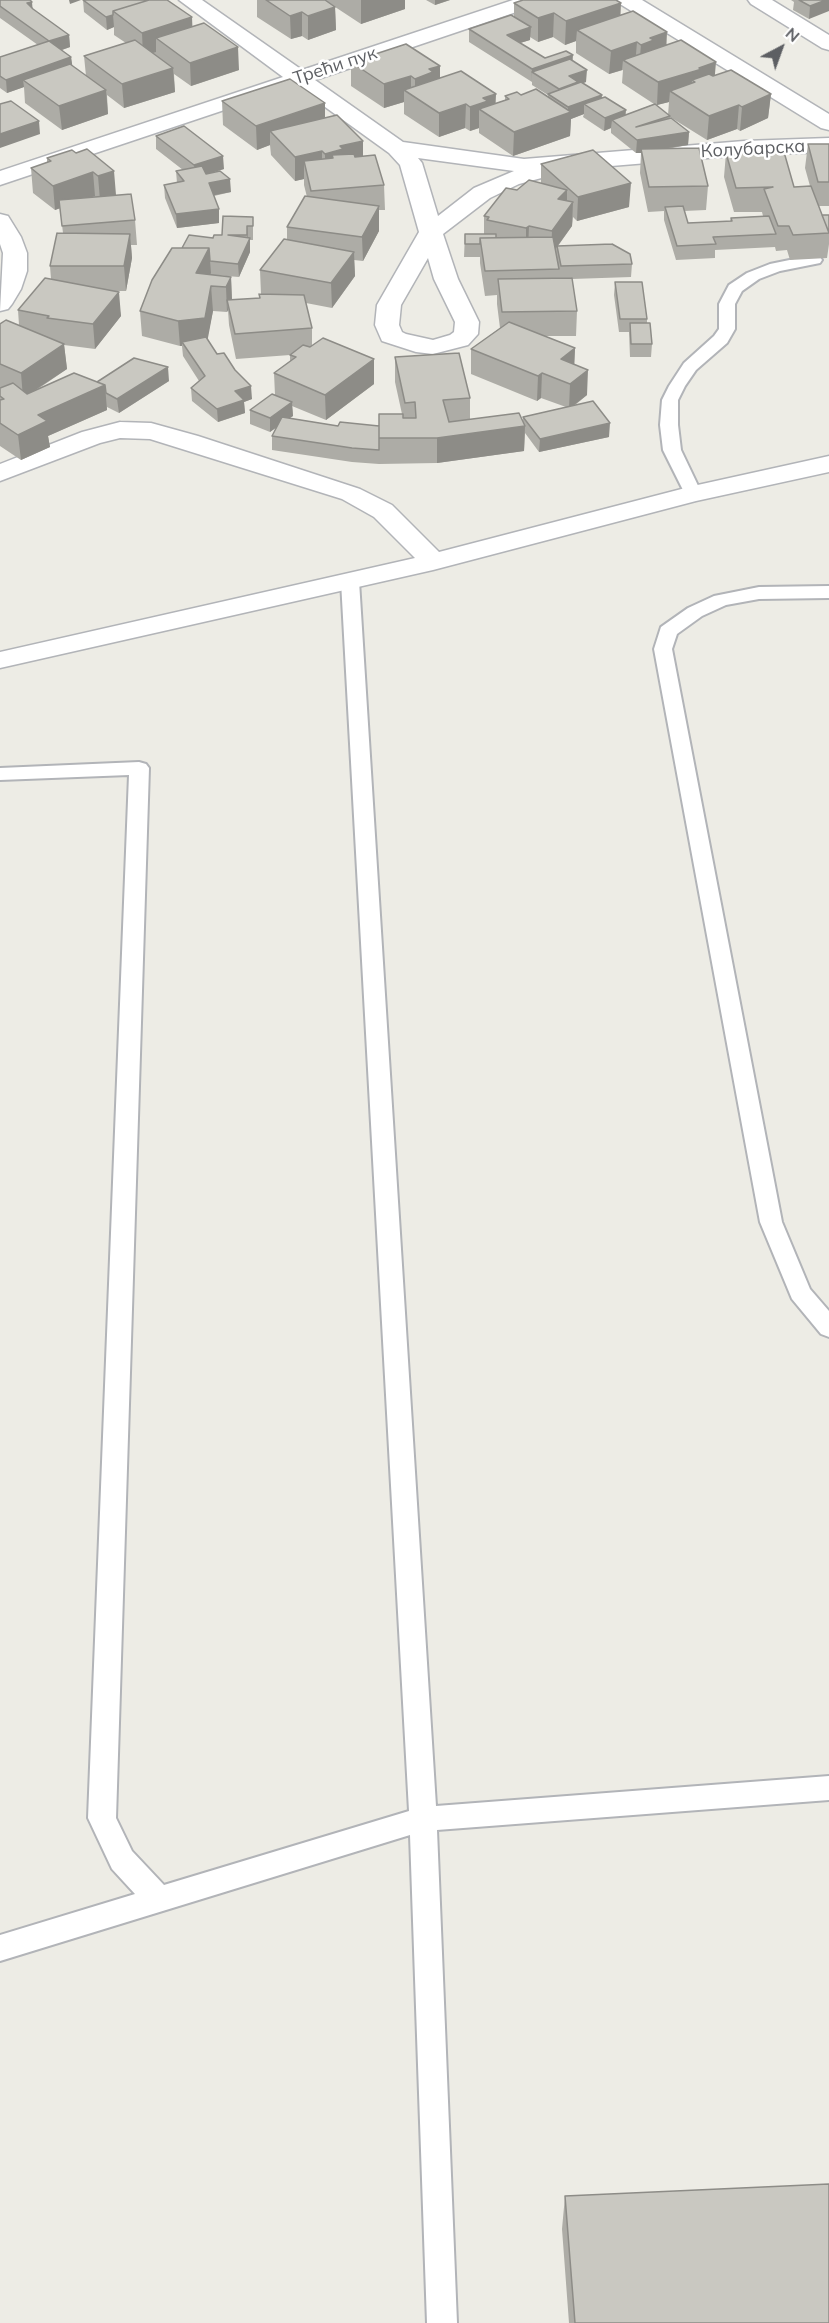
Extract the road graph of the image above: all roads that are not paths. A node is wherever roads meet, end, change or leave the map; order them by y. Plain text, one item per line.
1 (189, 0) edge
2 (533, 0) edge
3 (627, 0) edge
4 (758, 0) edge
5 (829, 44) edge
6 (300, 78) junction
7 (829, 123) edge
8 (829, 145) edge
9 (397, 147) junction
10 (570, 163) junction
11 (0, 178) edge
12 (0, 221) edge
13 (431, 232) junction
14 (814, 260) dead end
15 (0, 304) edge
16 (829, 464) edge
17 (0, 473) edge
18 (693, 494) junction
19 (433, 562) junction
20 (350, 580) junction
21 (829, 592) edge
22 (0, 660) edge
23 (0, 774) edge
24 (829, 1328) edge
25 (829, 1788) edge
26 (423, 1819) junction
27 (159, 1900) junction
28 (0, 1948) edge
29 (442, 2323) edge

1 - 6 street, Колубарска
2 - 6 street, Трећи пук
3 - 7 street
4 - 5 street
6 - 9 street, Колубарска
6 - 11 street, Трећи пук
8 - 10 street, Колубарска
9 - 10 street, Колубарска
9 - 13 street, Колубарска
10 - 13 street, Колубарска
12 - 15 street
13 - 13 street, Колубарска
14 - 18 lane
16 - 18 street
17 - 19 street
18 - 19 street
19 - 20 street
20 - 22 street
20 - 26 lane
21 - 24 lane
23 - 27 lane
25 - 26 lane
26 - 27 lane
26 - 29 lane
27 - 28 lane

